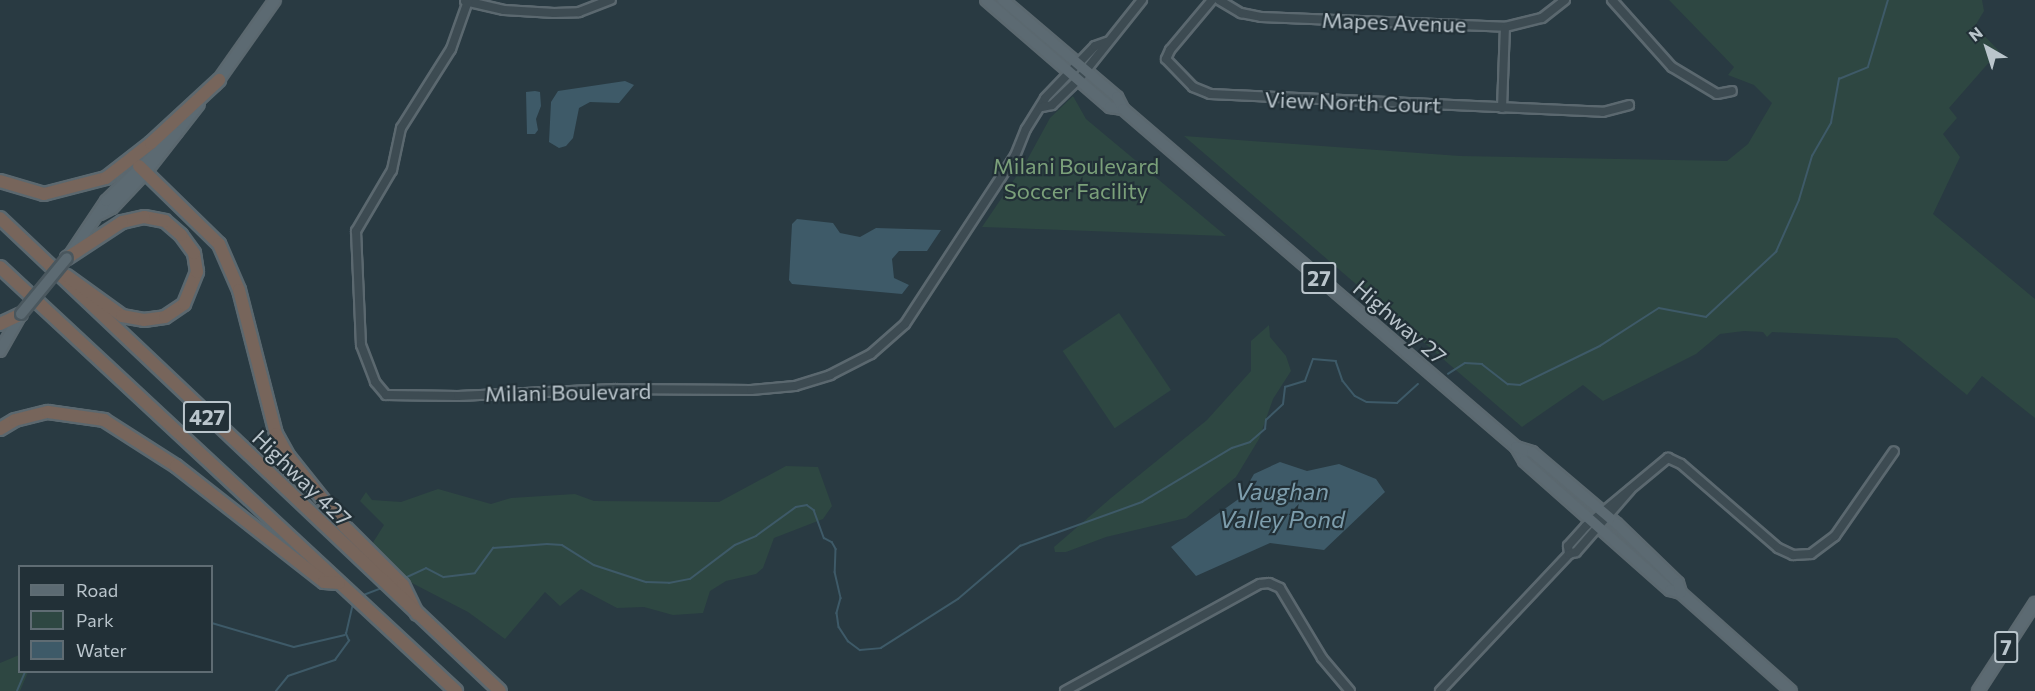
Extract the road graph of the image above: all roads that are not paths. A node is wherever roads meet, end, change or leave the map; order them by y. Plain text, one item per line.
1 (275, 0) edge
2 (611, 0) edge
3 (986, 0) edge
4 (1003, 0) edge
5 (1142, 0) edge
6 (1212, 0) edge
7 (1219, 0) edge
8 (1565, 0) edge
9 (1612, 0) edge
10 (466, 1) edge
11 (1505, 27) junction
12 (1083, 66) junction
13 (1074, 76) junction
14 (219, 80) junction
15 (1732, 91) dead end
16 (1629, 105) dead end
17 (1502, 108) junction
18 (1123, 109) junction
19 (143, 169) junction
20 (0, 181) edge
21 (0, 218) edge
22 (67, 258) junction
23 (48, 265) junction
24 (0, 267) edge
25 (0, 278) edge
26 (48, 312) junction
27 (21, 314) junction
28 (0, 324) edge
29 (0, 351) edge
30 (0, 429) edge
31 (1894, 451) dead end
32 (1601, 518) junction
33 (339, 583) junction
34 (403, 594) junction
35 (2035, 603) edge
36 (456, 691) edge
37 (500, 691) edge
38 (1065, 691) edge
39 (1350, 691) edge
40 (1440, 691) edge
41 (1791, 691) edge
42 (1978, 691) edge

1 - 14 main road
2 - 10 street
3 - 13 main road, Highway 27 / 27
4 - 12 main road, Highway 27 / 27
5 - 12 street, Milani Boulevard
6 - 17 street, View North Court
7 - 11 street, Mapes Avenue
8 - 11 street, Mapes Avenue
9 - 15 street
10 - 13 street, Milani Boulevard
11 - 17 street
12 - 13 street, Milani Boulevard
12 - 18 main road, Highway 27 / 27
13 - 18 main road, Highway 27 / 27
14 - 19 main road
14 - 20 highway
16 - 17 street, View North Court
18 - 32 main road, Highway 27 / 27
19 - 22 main road
19 - 34 highway
21 - 23 highway, Highway 427 / 427
22 - 23 highway
22 - 27 main road, bridge
23 - 34 highway, Highway 427 / 427
24 - 26 highway, 427
25 - 26 highway
26 - 33 highway, 427
27 - 28 highway
27 - 29 main road
30 - 33 highway
31 - 32 street
32 - 40 street
32 - 41 main road, Highway 27 / 27
33 - 36 highway, 427
34 - 37 highway, Highway 427 / 427
35 - 42 main road, 7
38 - 39 street

